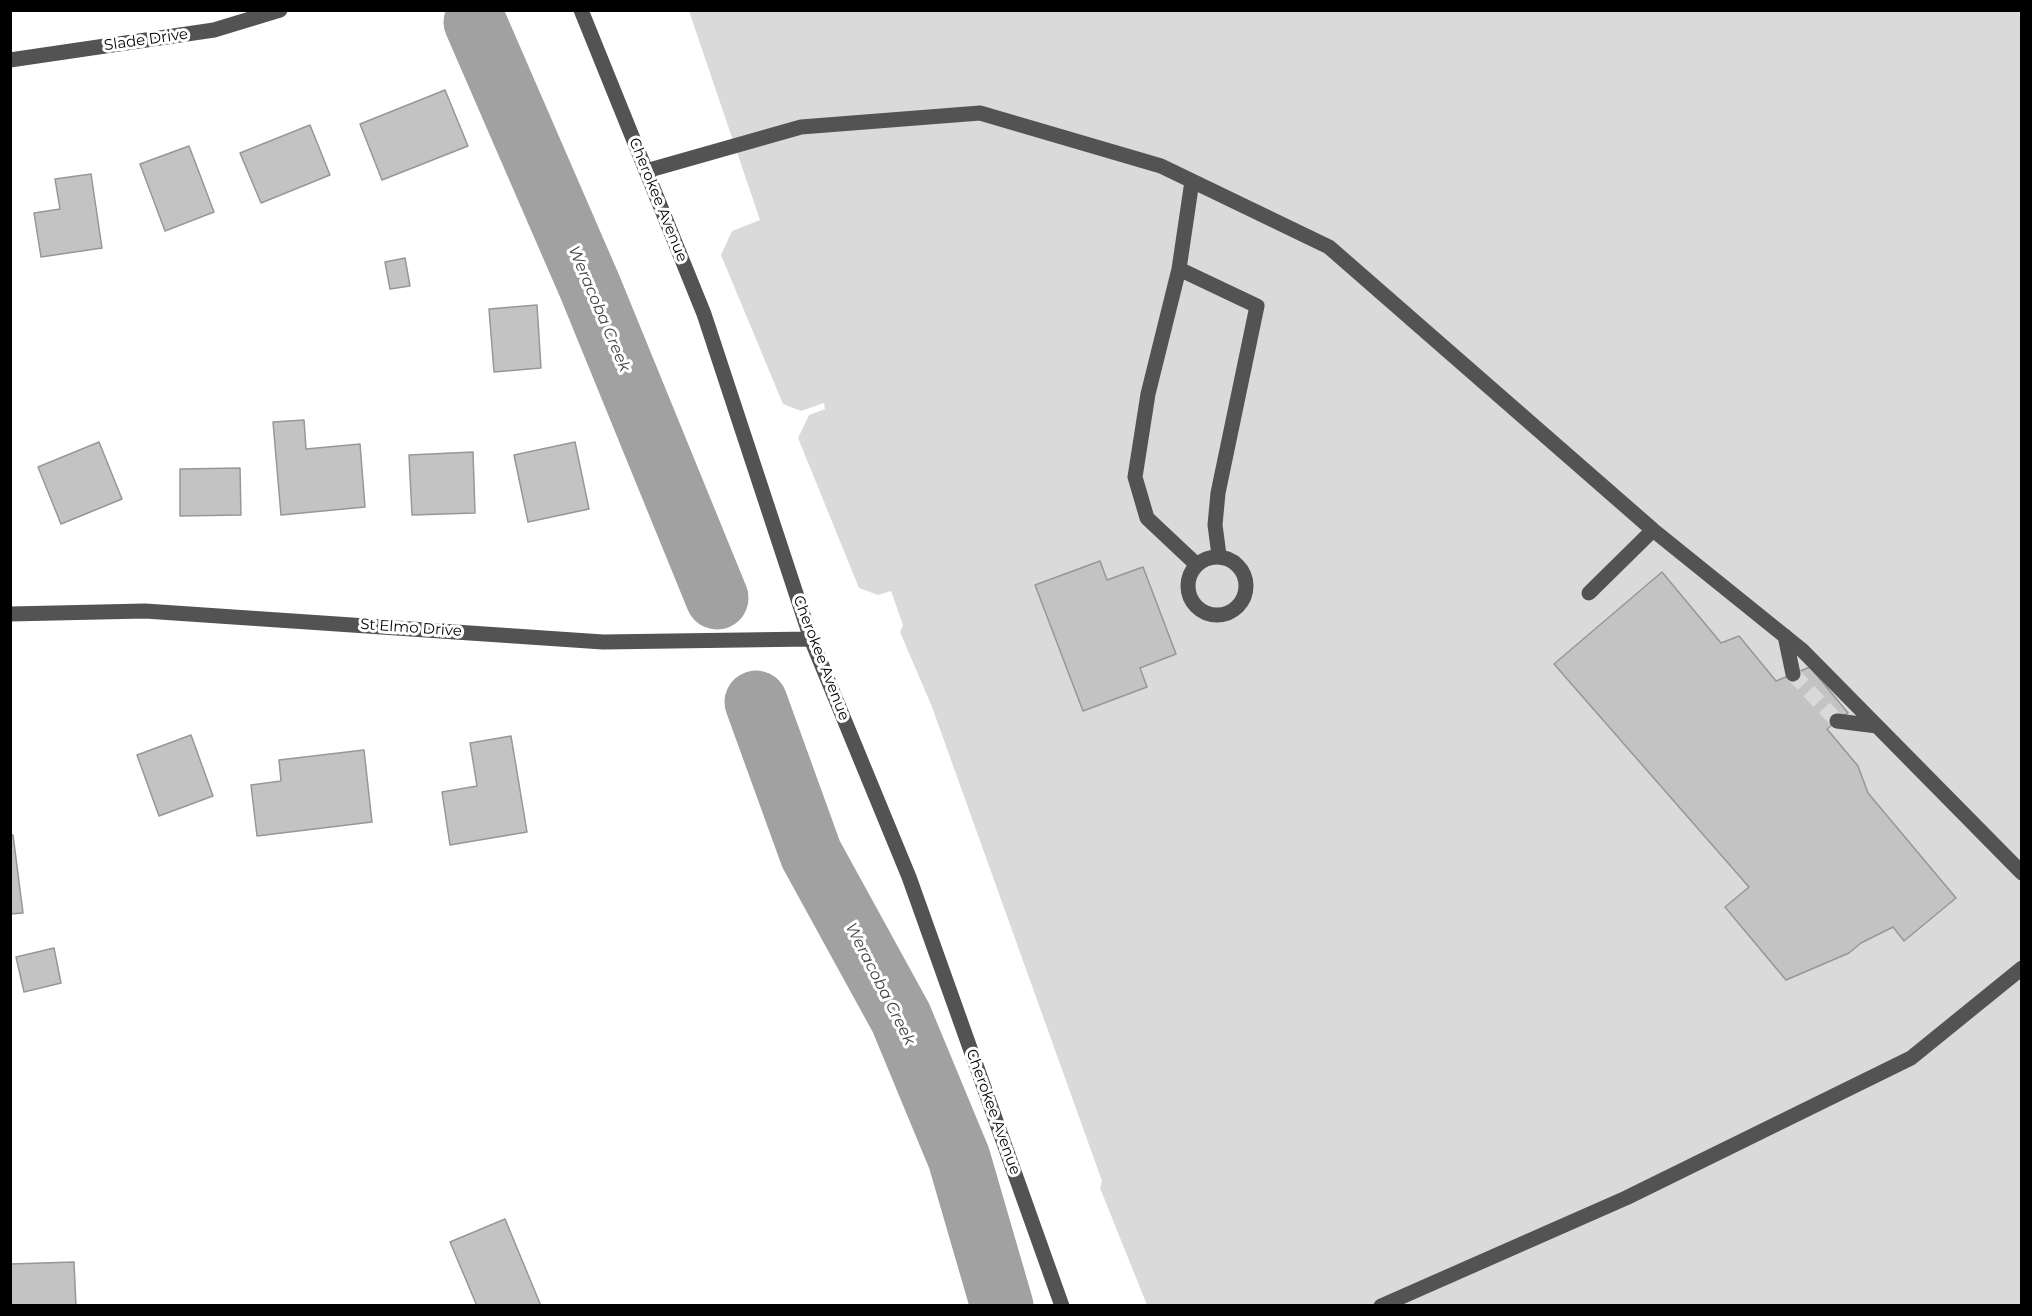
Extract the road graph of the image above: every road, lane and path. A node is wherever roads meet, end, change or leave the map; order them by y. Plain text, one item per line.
1 (280, 10) edge
2 (581, 10) edge
3 (10, 60) edge
4 (646, 171) junction
5 (1192, 181) junction
6 (1179, 269) junction
7 (1653, 530) junction
8 (1219, 555) junction
9 (1197, 565) junction
10 (1589, 593) dead end
11 (10, 614) edge
12 (1785, 636) junction
13 (811, 639) junction
14 (1793, 674) tunnel mouth
15 (1837, 721) tunnel mouth
16 (1877, 726) junction
17 (2022, 873) edge
18 (2022, 968) edge
19 (1062, 1305) edge
20 (1381, 1305) edge

1 - 3 street, Slade Drive
2 - 4 street, Cherokee Avenue
4 - 5 street
4 - 13 street, Cherokee Avenue
5 - 6 street
5 - 7 street
6 - 8 street
6 - 9 street
7 - 10 street
7 - 12 street
8 - 9 street
8 - 9 street
11 - 13 street, St Elmo Drive
12 - 14 street
12 - 16 street
13 - 19 street, Cherokee Avenue
15 - 16 street
16 - 17 street
18 - 20 street

